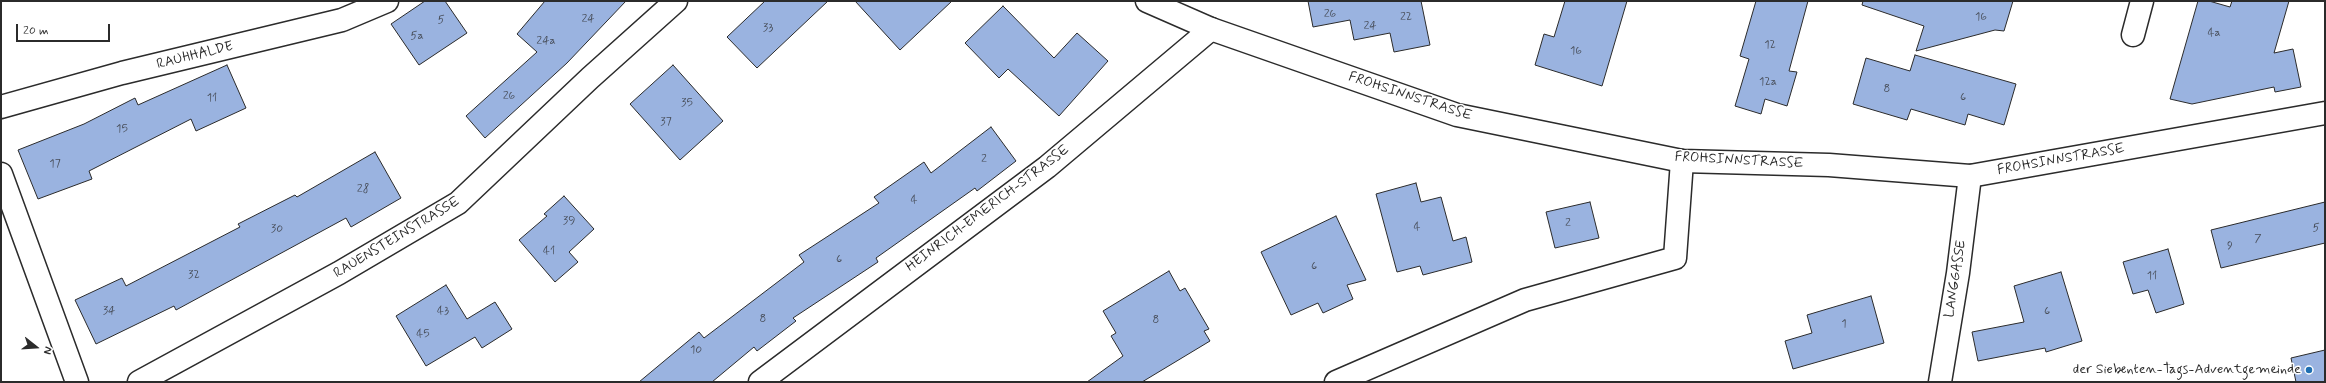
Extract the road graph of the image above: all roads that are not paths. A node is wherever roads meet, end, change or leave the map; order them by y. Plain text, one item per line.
1 (387, 1) edge
2 (676, 1) edge
3 (1147, 1) edge
4 (2142, 1) edge
5 (1211, 29) junction
6 (2133, 35) dead end
7 (1, 107) edge
8 (2325, 113) edge
9 (1682, 161) junction
10 (1, 174) edge
11 (1970, 176) junction
12 (77, 382) edge
13 (139, 382) edge
14 (760, 382) edge
15 (1336, 382) edge
16 (1940, 382) edge

1 - 7 street, RAUHHALDE
2 - 13 street, RAUENSTEINSTRASSE
3 - 5 street, FROHSINNSTRASSE
4 - 6 street
5 - 9 street, FROHSINNSTRASSE
5 - 14 street, HEINRICH-EMERICH-STRASSE
8 - 11 street, FROHSINNSTRASSE
9 - 11 street, FROHSINNSTRASSE
9 - 15 street
10 - 12 street
11 - 16 street, LANGGASSE

